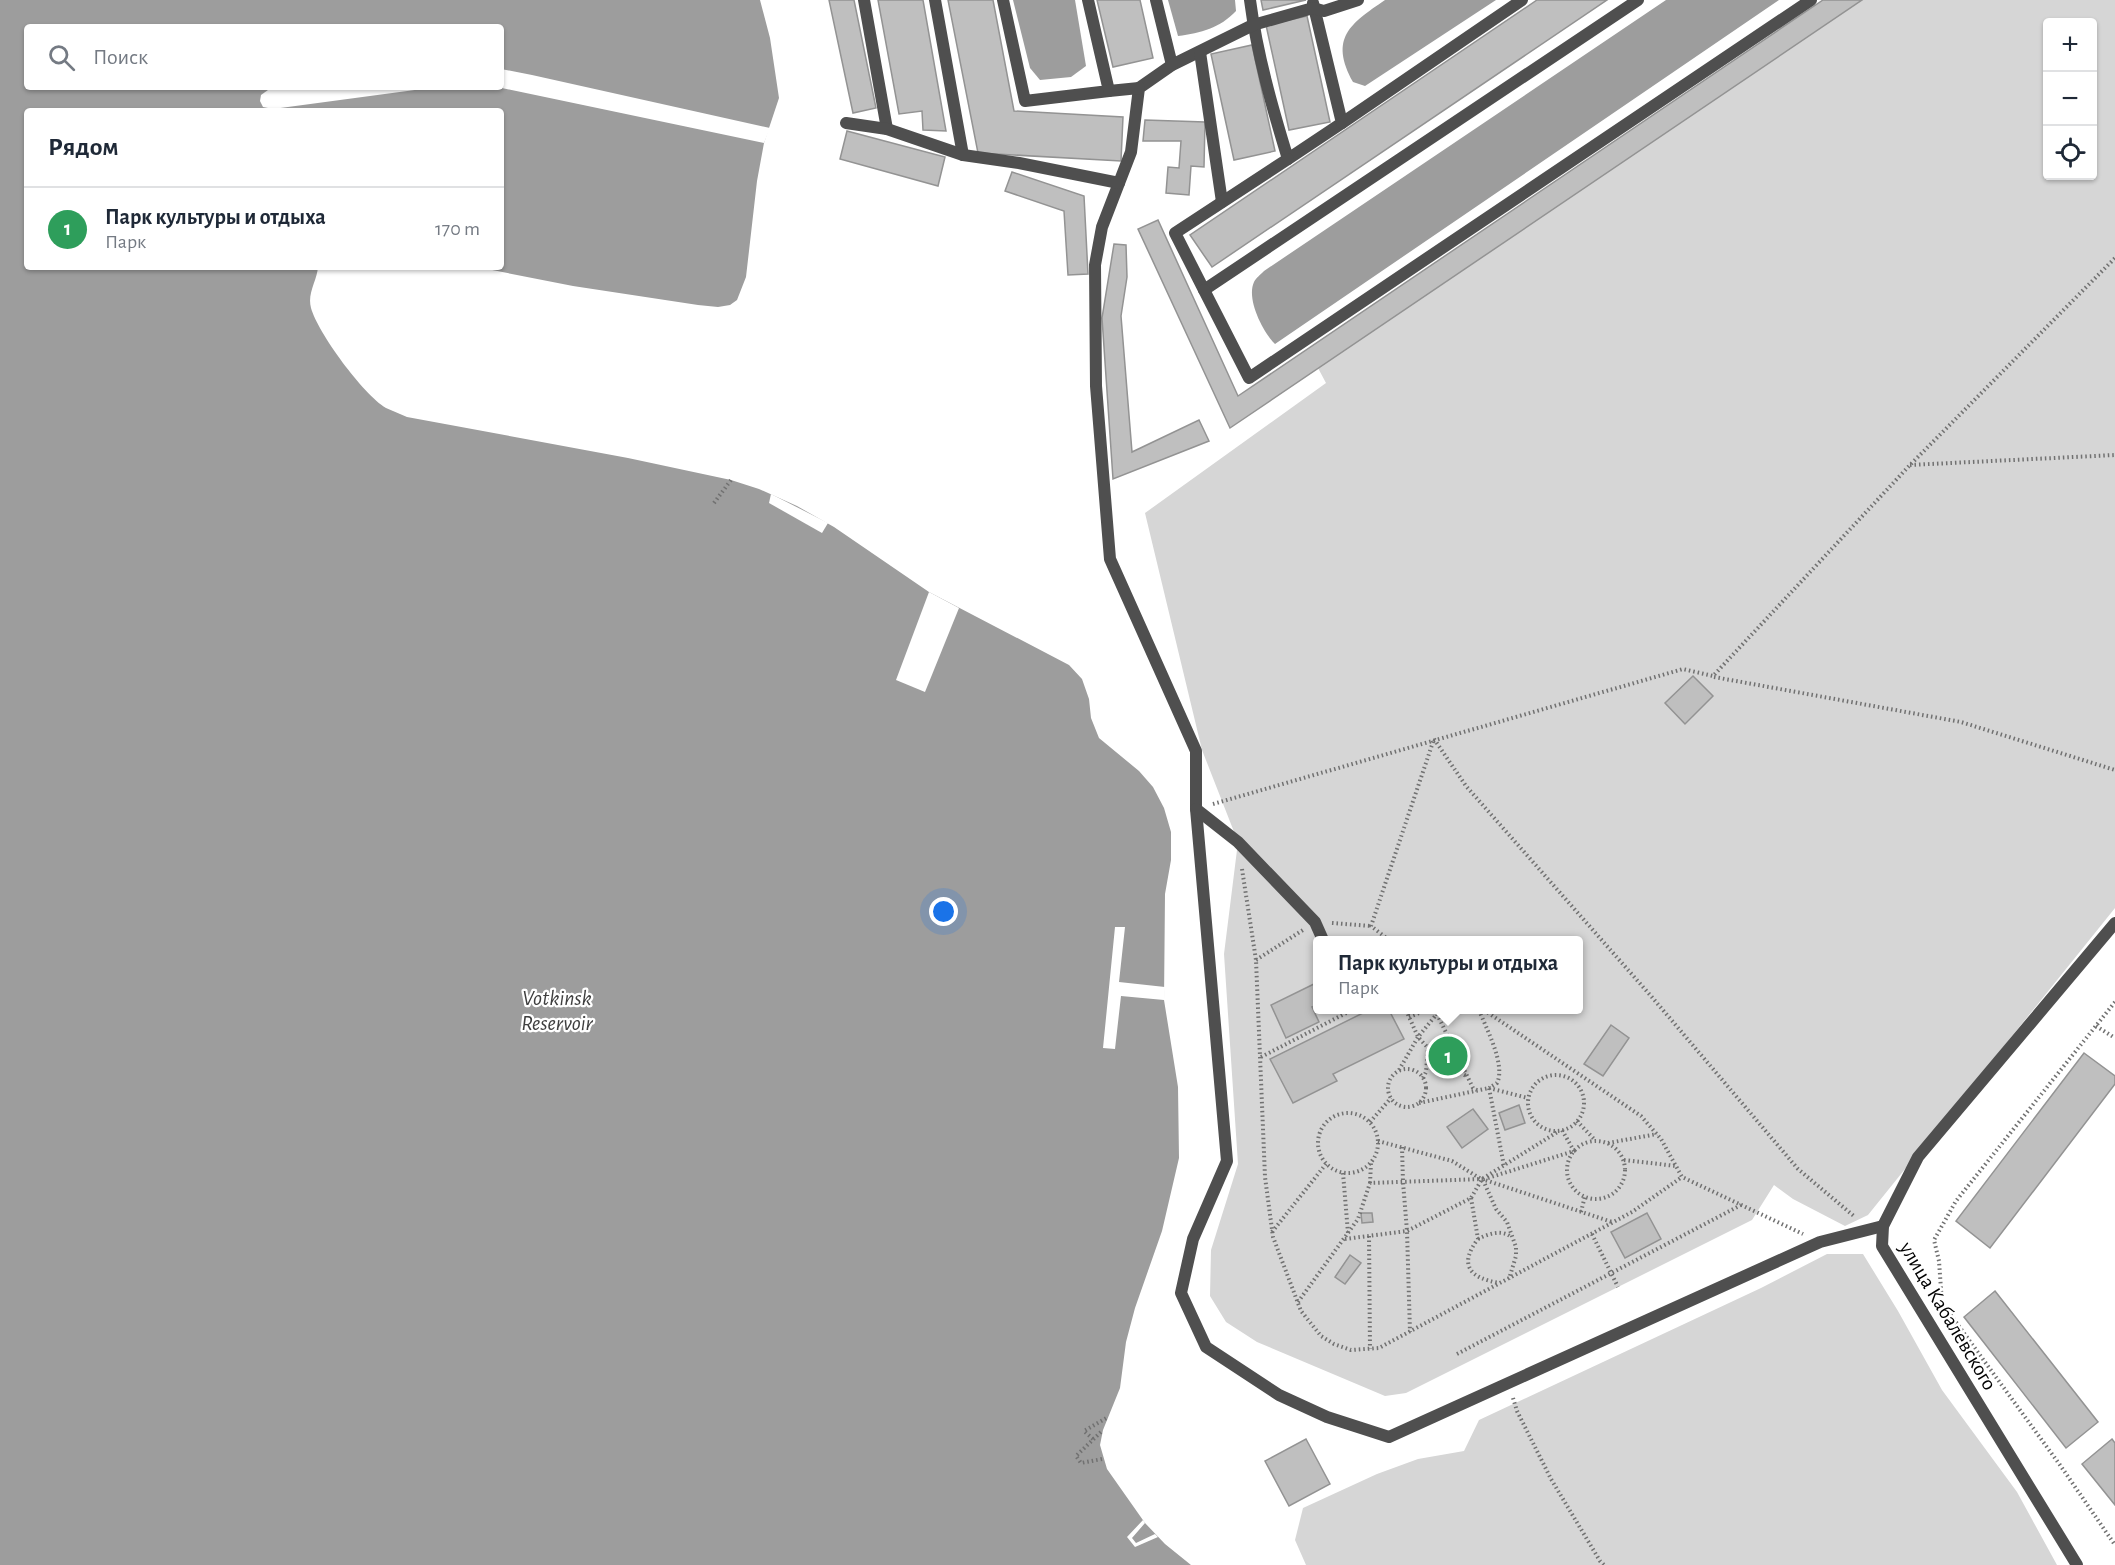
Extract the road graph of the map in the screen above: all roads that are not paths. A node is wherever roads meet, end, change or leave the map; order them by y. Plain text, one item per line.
1 (864, 0) edge
2 (935, 0) edge
3 (1003, 0) edge
4 (1088, 0) edge
5 (1156, 0) edge
6 (1250, 0) edge
7 (1358, 0) edge
8 (1522, 0) edge
9 (1638, 0) edge
10 (1811, 0) edge
11 (1313, 4) edge
12 (1254, 25) junction
13 (1200, 52) junction
14 (1172, 65) junction
15 (1139, 88) junction
16 (1109, 91) junction
17 (846, 123) dead end
18 (1342, 123) junction
19 (887, 129) junction
20 (963, 155) junction
21 (1288, 159) junction
22 (1119, 183) junction
23 (1222, 202) junction
24 (1204, 290) junction
25 (1196, 809) junction
26 (2115, 923) edge
27 (1321, 936) edge
28 (1884, 1226) junction
29 (2077, 1565) edge

1 - 19 street
2 - 20 street
3 - 16 street
4 - 16 street
5 - 14 street
6 - 12 street
7 - 11 street
8 - 18 street
9 - 24 street
10 - 24 street
11 - 12 street
11 - 18 street
12 - 13 street
12 - 21 street
13 - 14 street
13 - 23 street
14 - 15 street
15 - 16 street
15 - 22 street
17 - 19 street
18 - 21 street
19 - 20 street
20 - 22 street
21 - 23 street
22 - 25 street
23 - 24 street
25 - 27 street
25 - 28 street
26 - 28 street, улица Кабалевского
28 - 29 street, улица Кабалевского

